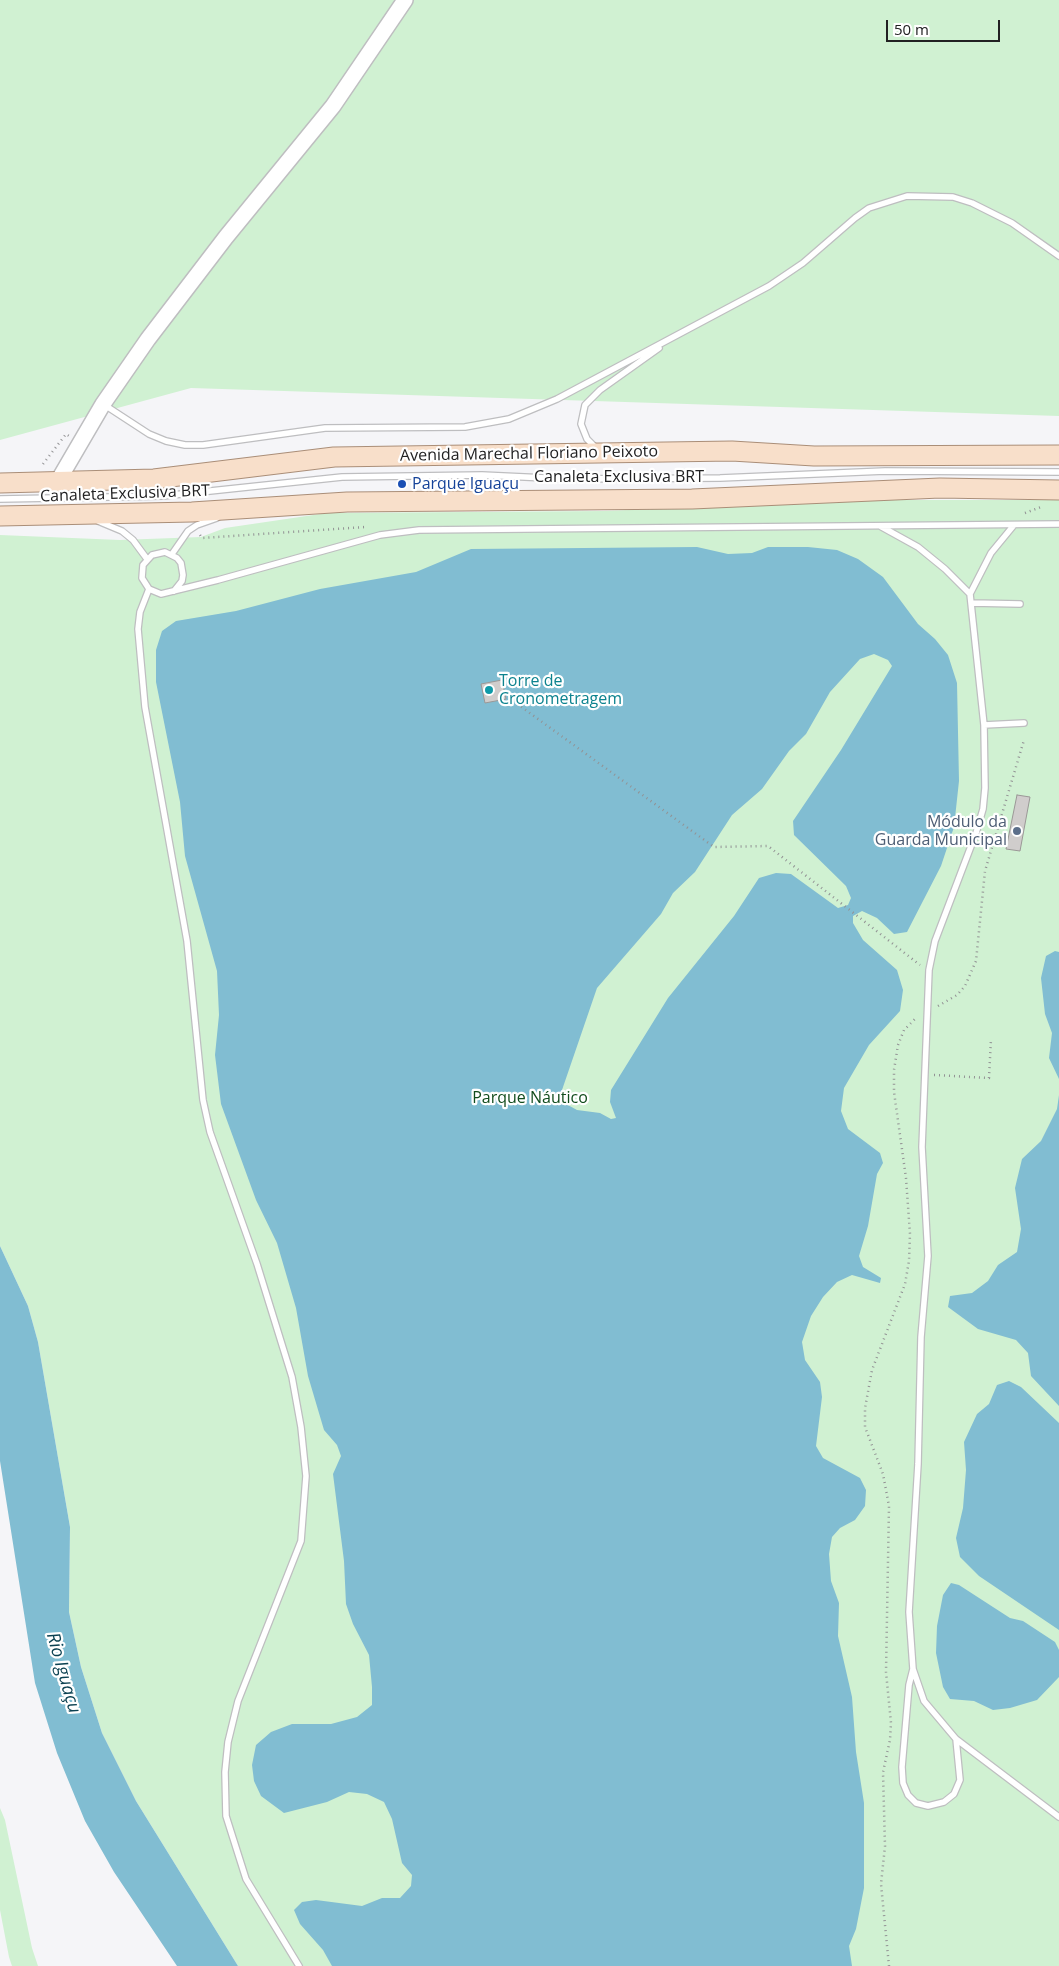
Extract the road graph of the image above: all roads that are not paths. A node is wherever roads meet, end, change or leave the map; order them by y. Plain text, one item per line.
1 (405, 0) edge
2 (1059, 256) edge
3 (677, 335) junction
4 (103, 404) junction
5 (600, 452) junction
6 (1059, 455) edge
7 (1059, 472) edge
8 (58, 481) junction
9 (0, 483) edge
10 (1059, 490) edge
11 (0, 499) edge
12 (273, 506) junction
13 (72, 515) junction
14 (0, 516) edge
15 (1059, 524) edge
16 (880, 526) junction
17 (1014, 526) junction
18 (172, 554) junction
19 (146, 560) junction
20 (149, 589) junction
21 (174, 591) junction
22 (970, 594) junction
23 (972, 603) junction
24 (1020, 604) dead end
25 (1024, 723) dead end
26 (984, 725) junction
27 (913, 1669) junction
28 (956, 1739) junction
29 (1059, 1817) edge
30 (299, 1966) edge

1 - 4 street
2 - 3 lane
3 - 4 lane
3 - 5 lane
4 - 8 street
5 - 6 main road, Avenida Marechal Floriano Peixoto
5 - 8 main road, Avenida Marechal Floriano Peixoto
7 - 11 lane, Canaleta Exclusiva BRT
8 - 9 main road, Avenida Marechal Floriano Peixoto
10 - 12 main road
12 - 13 main road
12 - 18 lane
13 - 14 main road
13 - 19 lane
15 - 17 lane
16 - 17 lane
16 - 21 lane
16 - 22 lane
17 - 22 lane
18 - 19 lane
18 - 21 lane
19 - 20 lane
20 - 21 lane
20 - 30 lane
22 - 23 lane
23 - 24 lane
23 - 26 lane
25 - 26 lane
26 - 27 lane
27 - 28 lane
27 - 28 lane
28 - 29 lane

